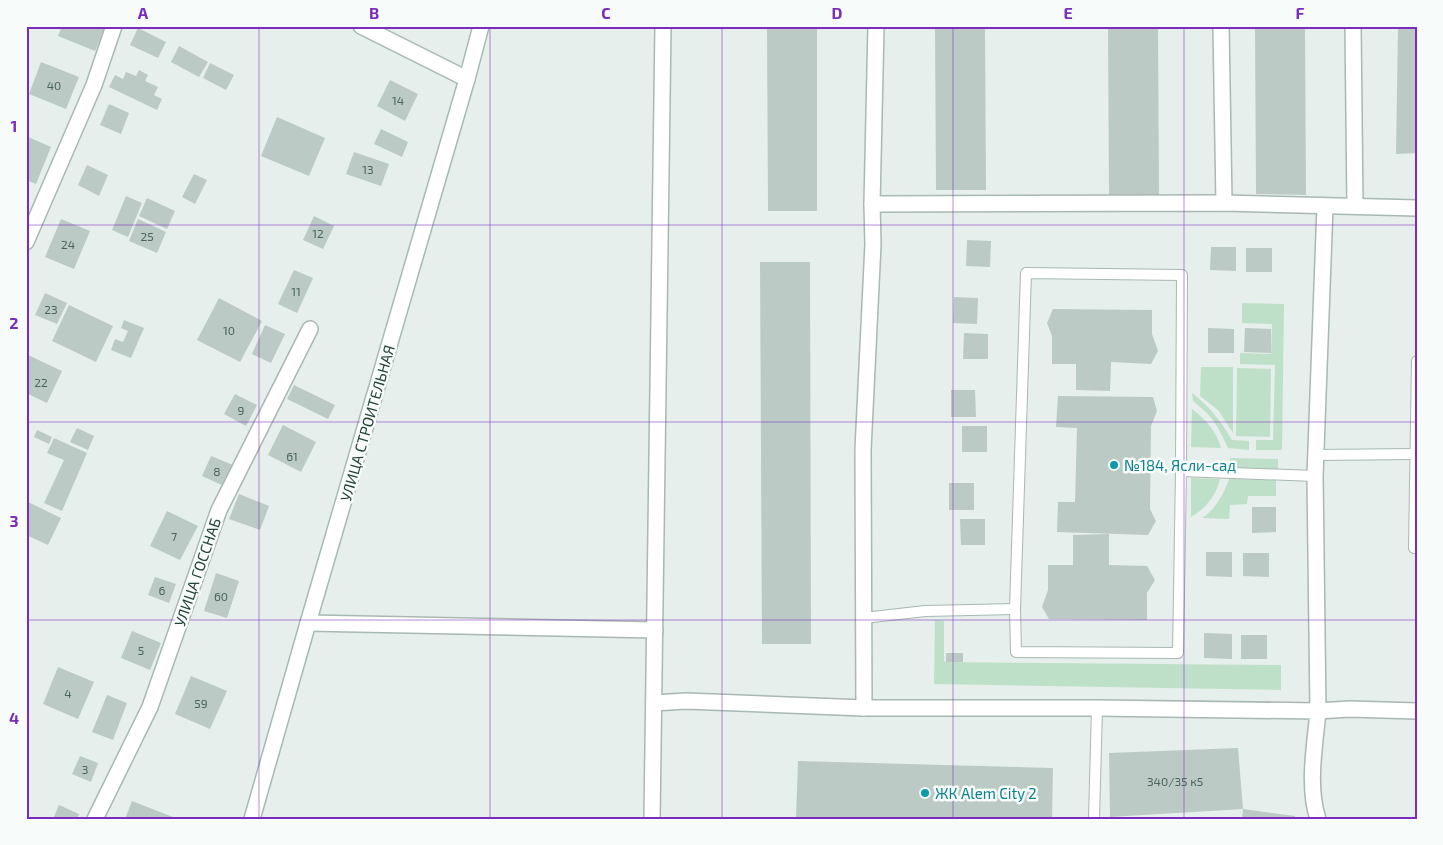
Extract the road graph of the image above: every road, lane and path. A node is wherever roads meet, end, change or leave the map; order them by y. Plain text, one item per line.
1 (114, 26) edge
2 (362, 26) edge
3 (481, 26) edge
4 (663, 26) edge
5 (876, 26) edge
6 (1221, 26) edge
7 (1353, 26) edge
8 (468, 79) junction
9 (1224, 203) junction
10 (872, 204) junction
11 (1325, 206) junction
12 (1355, 206) junction
13 (1417, 208) edge
14 (26, 242) edge
15 (310, 329) dead end
16 (1417, 361) edge
17 (1415, 454) junction
18 (1316, 455) junction
19 (1181, 471) junction
20 (1315, 476) junction
21 (1414, 548) dead end
22 (1015, 609) junction
23 (864, 618) junction
24 (308, 623) junction
25 (655, 630) junction
26 (654, 703) junction
27 (864, 708) junction
28 (1098, 708) junction
29 (1417, 710) edge
30 (1318, 711) junction
31 (95, 819) edge
32 (252, 819) edge
33 (652, 819) edge
34 (1094, 819) edge
35 (1318, 819) edge

1 - 14 street
2 - 8 street
3 - 8 street, УЛИЦА СТРОИТЕЛЬНАЯ
4 - 25 street
5 - 10 street
6 - 9 street
7 - 12 street
8 - 24 street, УЛИЦА СТРОИТЕЛЬНАЯ
9 - 10 street
9 - 11 street
10 - 23 street
11 - 12 street
11 - 18 street
12 - 13 street
15 - 31 street, УЛИЦА ГОССНАБ
16 - 17 lane
17 - 18 lane
17 - 21 lane
18 - 20 street
19 - 20 lane
19 - 22 lane
19 - 22 lane
20 - 30 street
22 - 23 lane
23 - 27 street
24 - 25 street
24 - 32 street, УЛИЦА СТРОИТЕЛЬНАЯ
25 - 26 street
26 - 27 street
26 - 33 street
27 - 28 street
28 - 30 street
28 - 34 lane
29 - 30 street
30 - 35 street

